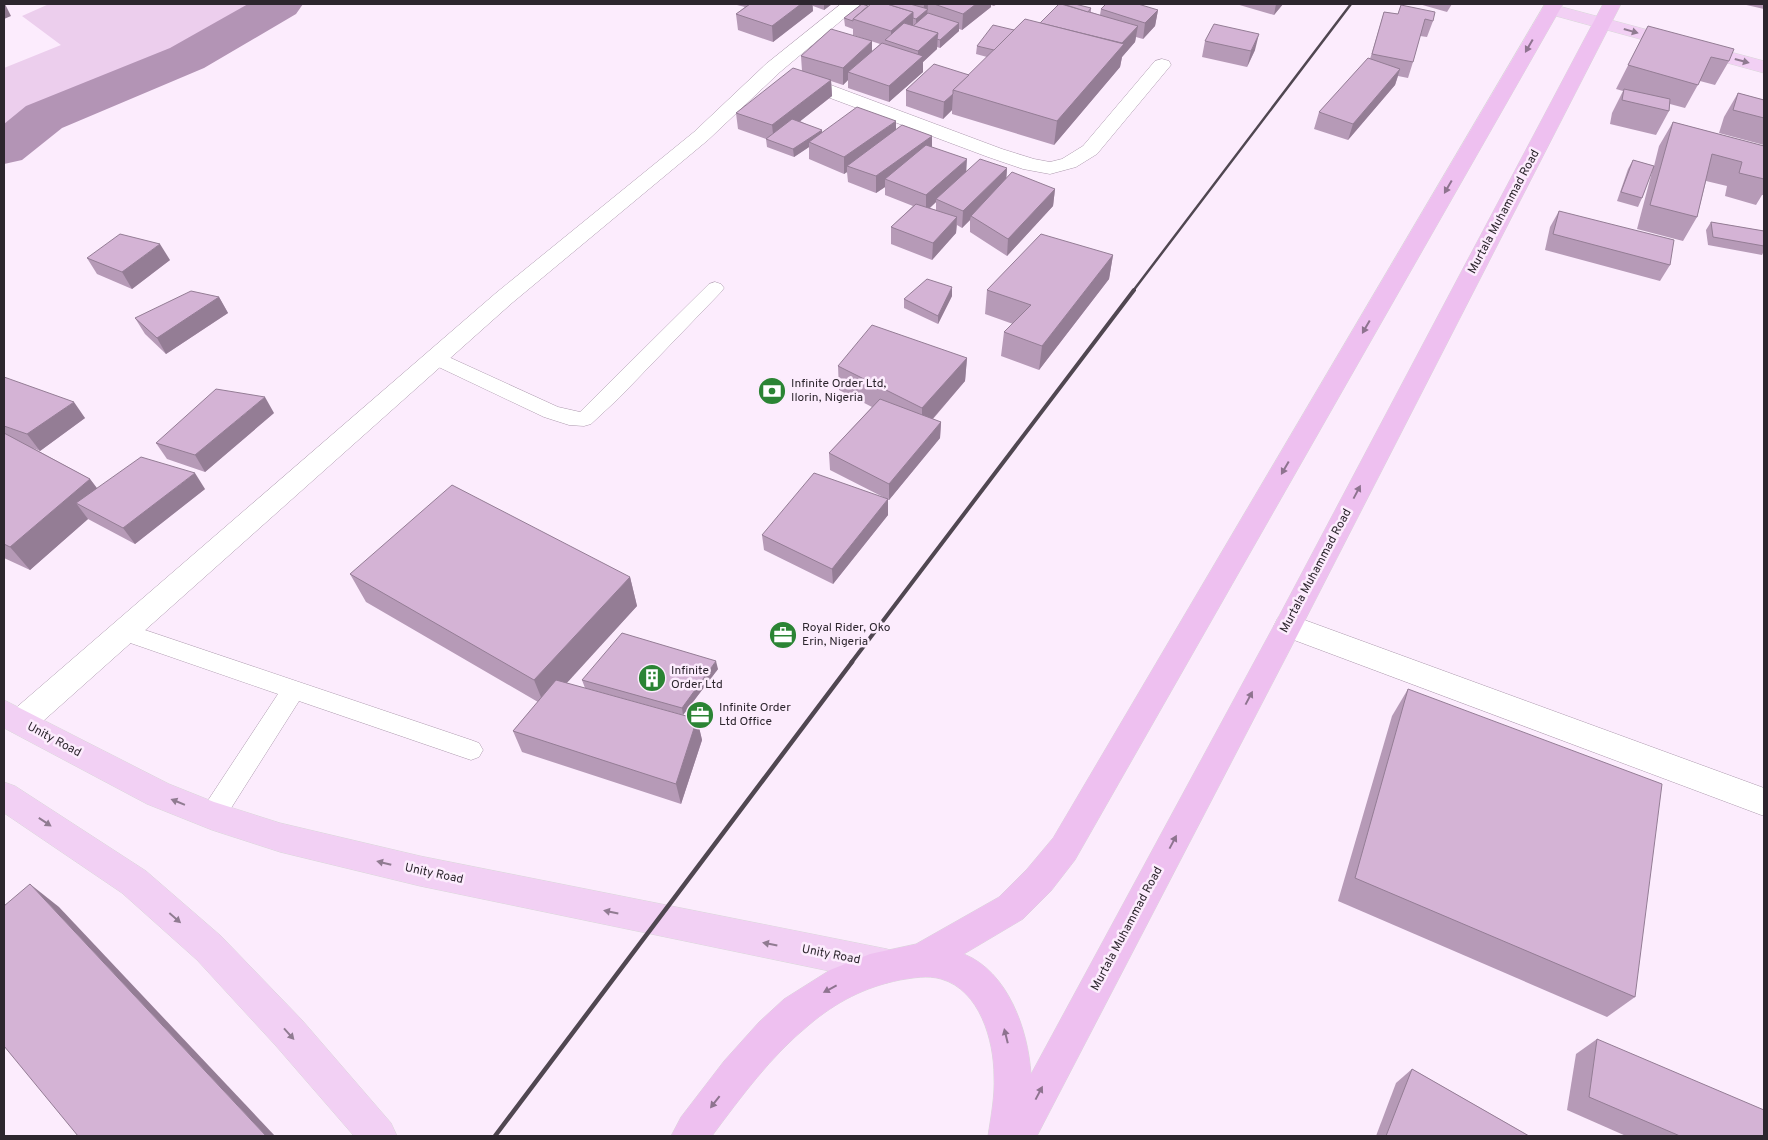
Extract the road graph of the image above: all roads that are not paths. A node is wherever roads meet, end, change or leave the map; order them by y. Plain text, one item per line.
1 (852, 4) edge
2 (1552, 6) edge
3 (1605, 9) edge
4 (1736, 41) dead end
5 (1162, 65) dead end
6 (1764, 66) edge
7 (773, 68) junction
8 (715, 288) dead end
9 (435, 358) junction
10 (1288, 626) junction
11 (124, 632) junction
12 (294, 690) junction
13 (12, 717) edge
14 (471, 750) dead end
15 (4, 796) edge
16 (1764, 802) edge
17 (212, 816) junction
18 (903, 963) junction
19 (378, 1136) edge
20 (690, 1136) edge
21 (1007, 1136) edge
22 (1016, 1136) edge

1 - 7 street
2 - 3 main road
2 -> 18 highway
3 - 4 main road
3 -> 6 main road
10 -> 3 highway, Murtala Muhammad Road
5 - 7 street
7 - 9 street
8 - 9 lane
9 - 11 street
10 - 16 street
22 -> 10 highway, Murtala Muhammad Road
11 - 12 lane
11 - 13 street
12 - 14 lane
12 - 17 lane
17 -> 13 main road, Unity Road
15 -> 19 main road
18 -> 17 main road, Unity Road
18 -> 20 highway
21 -> 18 highway

